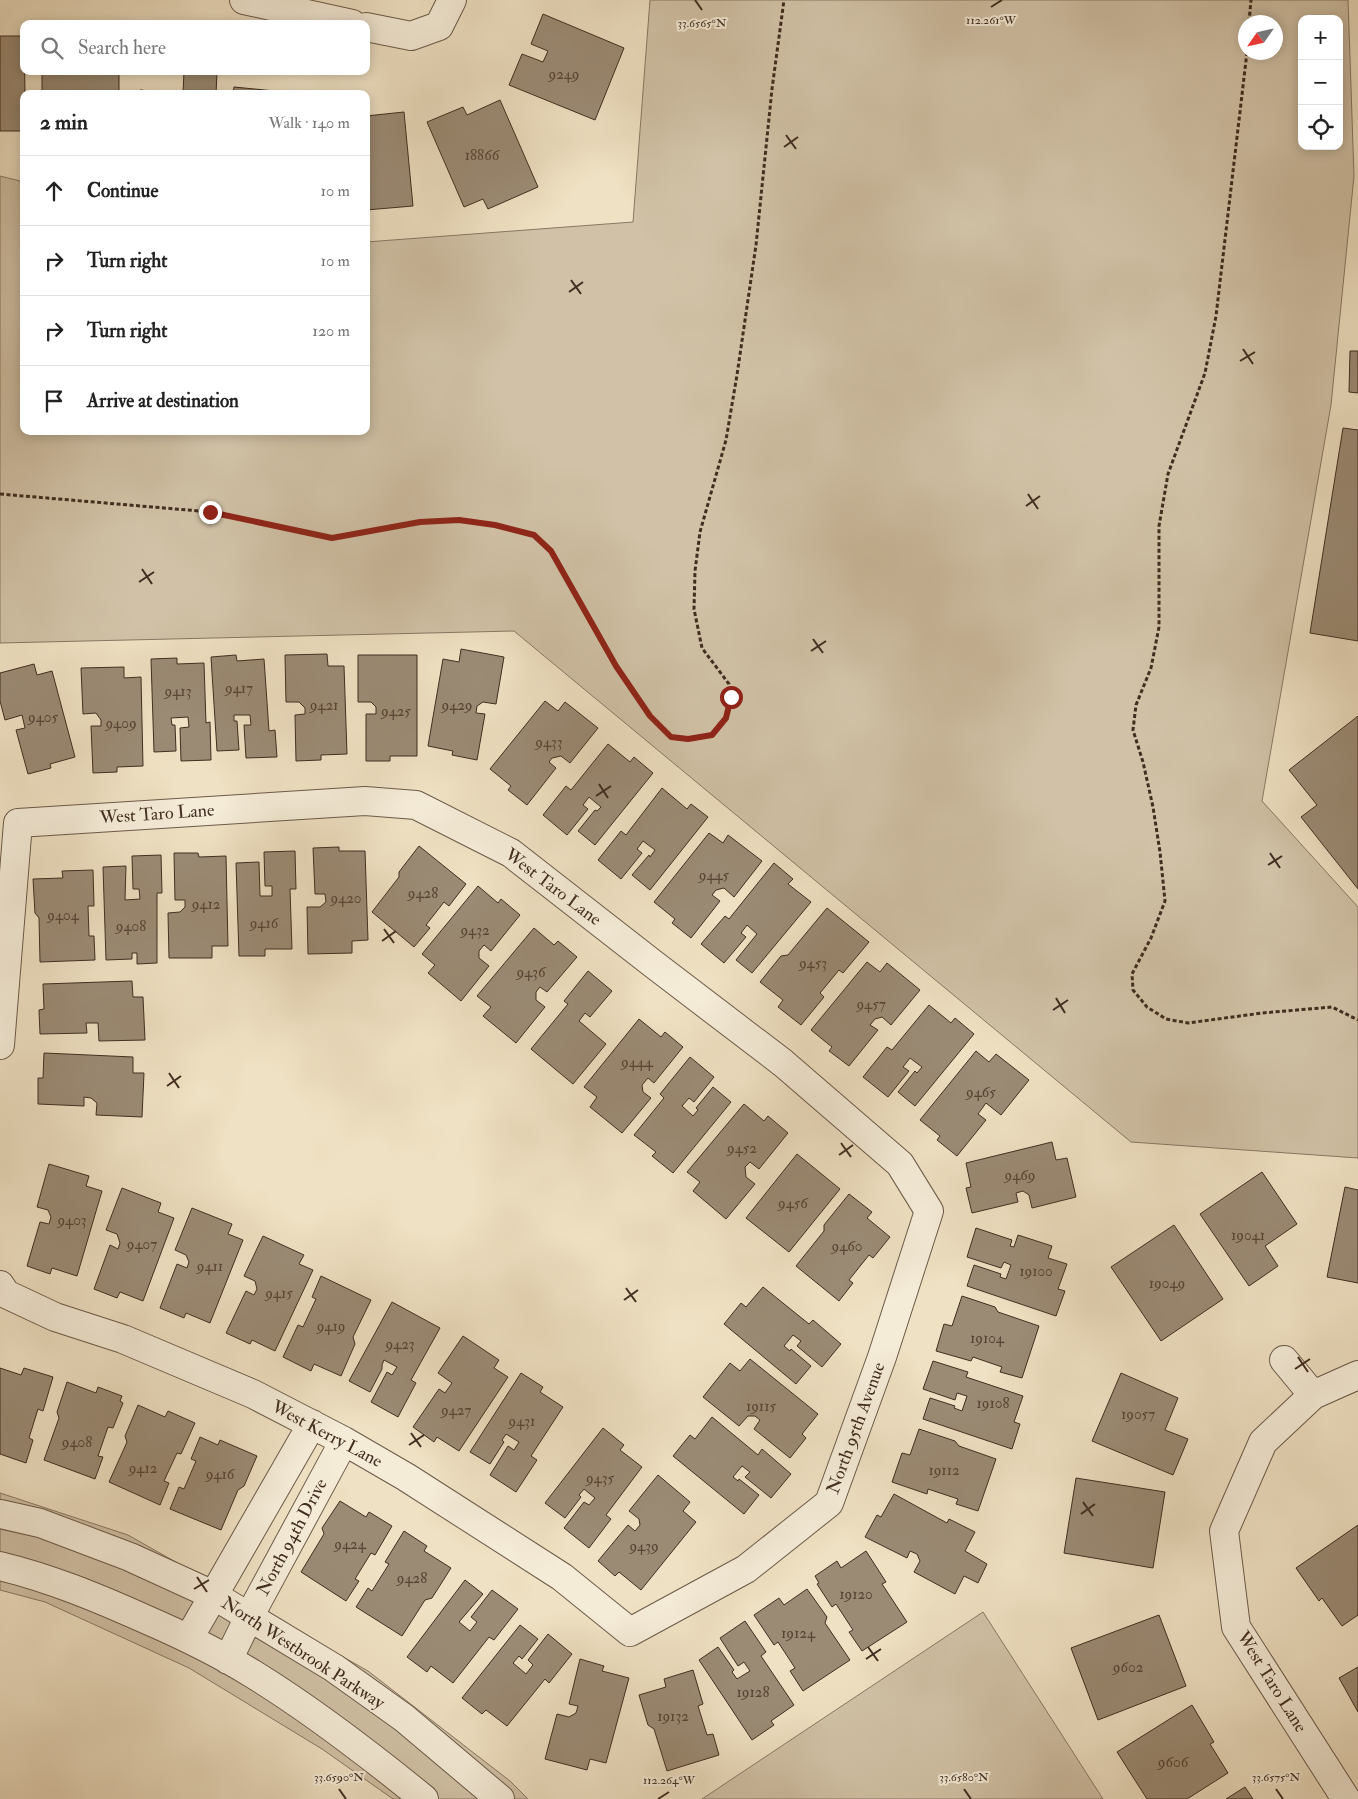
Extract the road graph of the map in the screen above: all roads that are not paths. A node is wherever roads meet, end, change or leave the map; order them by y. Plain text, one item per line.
1 (244, 0) edge
2 (452, 0) edge
3 (334, 20) edge
4 (370, 28) edge
5 (0, 1045) edge
6 (929, 1212) joint
7 (0, 1285) edge
8 (1284, 1360) dead end
9 (1358, 1375) edge
10 (1313, 1395) junction
11 (312, 1424) junction
12 (344, 1441) junction
13 (0, 1514) edge
14 (0, 1566) edge
15 (213, 1596) junction
16 (249, 1617) junction
17 (630, 1632) joint
18 (188, 1638) junction
19 (228, 1660) junction
20 (424, 1799) edge
21 (500, 1799) edge
22 (1346, 1799) edge

1 - 3 street
2 - 4 street
5 - 6 street, West Taro Lane
6 - 17 street, North 95th Avenue
7 - 11 street, West Kerry Lane
8 - 10 street
9 - 10 street
10 - 22 street, West Taro Lane
11 - 12 street, West Kerry Lane
11 - 15 street, North 94th Drive
12 - 16 street, North 94th Drive
12 - 17 street, West Kerry Lane
13 - 15 street, North Westbrook Parkway
14 - 18 street
15 - 16 street, North Westbrook Parkway
15 - 18 street, North 94th Drive
16 - 19 street, North 94th Drive
16 - 21 street, North Westbrook Parkway
18 - 19 street
19 - 20 street

